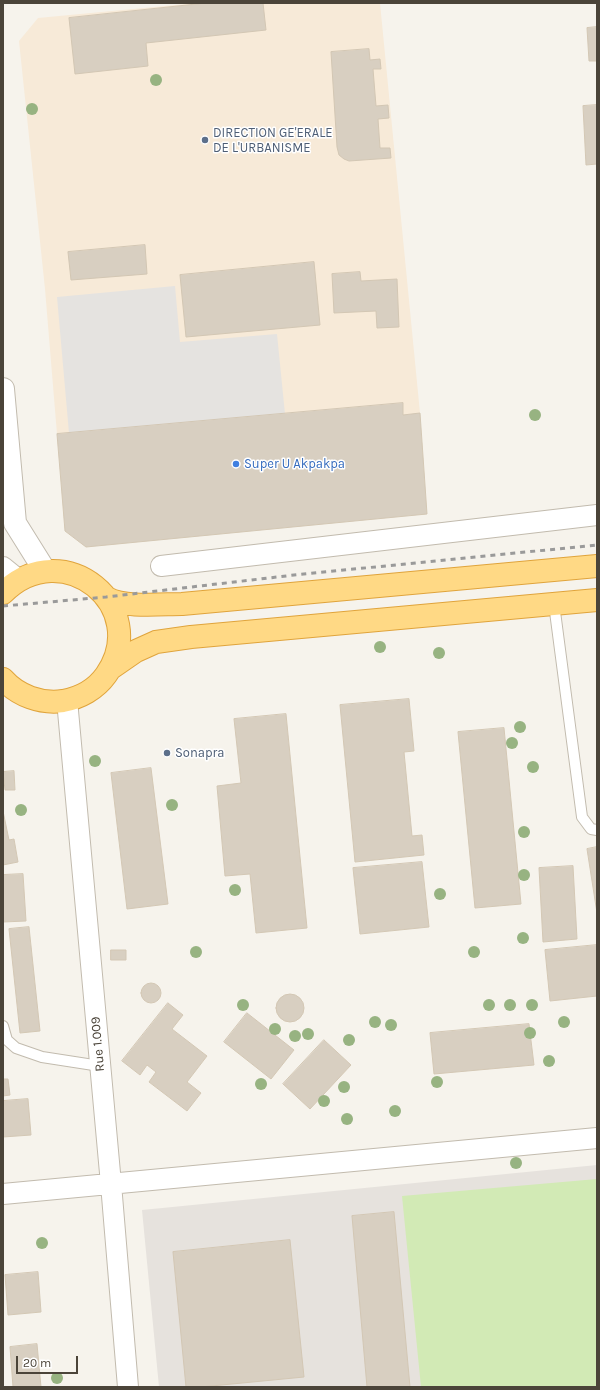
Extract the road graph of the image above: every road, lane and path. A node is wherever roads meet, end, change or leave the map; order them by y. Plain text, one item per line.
1 (3, 389) edge
2 (597, 515) edge
3 (161, 566) dead end
4 (597, 566) edge
5 (45, 571) junction
6 (7, 584) edge
7 (107, 598) junction
8 (597, 600) edge
9 (554, 604) junction
10 (110, 669) junction
11 (5, 682) edge
12 (67, 700) junction
13 (597, 830) edge
14 (3, 1026) edge
15 (100, 1066) junction
16 (597, 1138) edge
17 (111, 1184) junction
18 (3, 1194) edge
19 (128, 1387) edge

1 - 5 street
2 - 3 street
4 - 7 highway
5 - 6 highway
5 - 7 highway
7 - 10 highway
8 - 9 highway
9 - 10 highway
9 - 13 lane
10 - 12 highway
11 - 12 highway
12 - 15 street, Rue 1.009
14 - 15 lane
15 - 17 street, Rue 1.009
16 - 17 street
17 - 18 street
17 - 19 street, Rue 1.009

